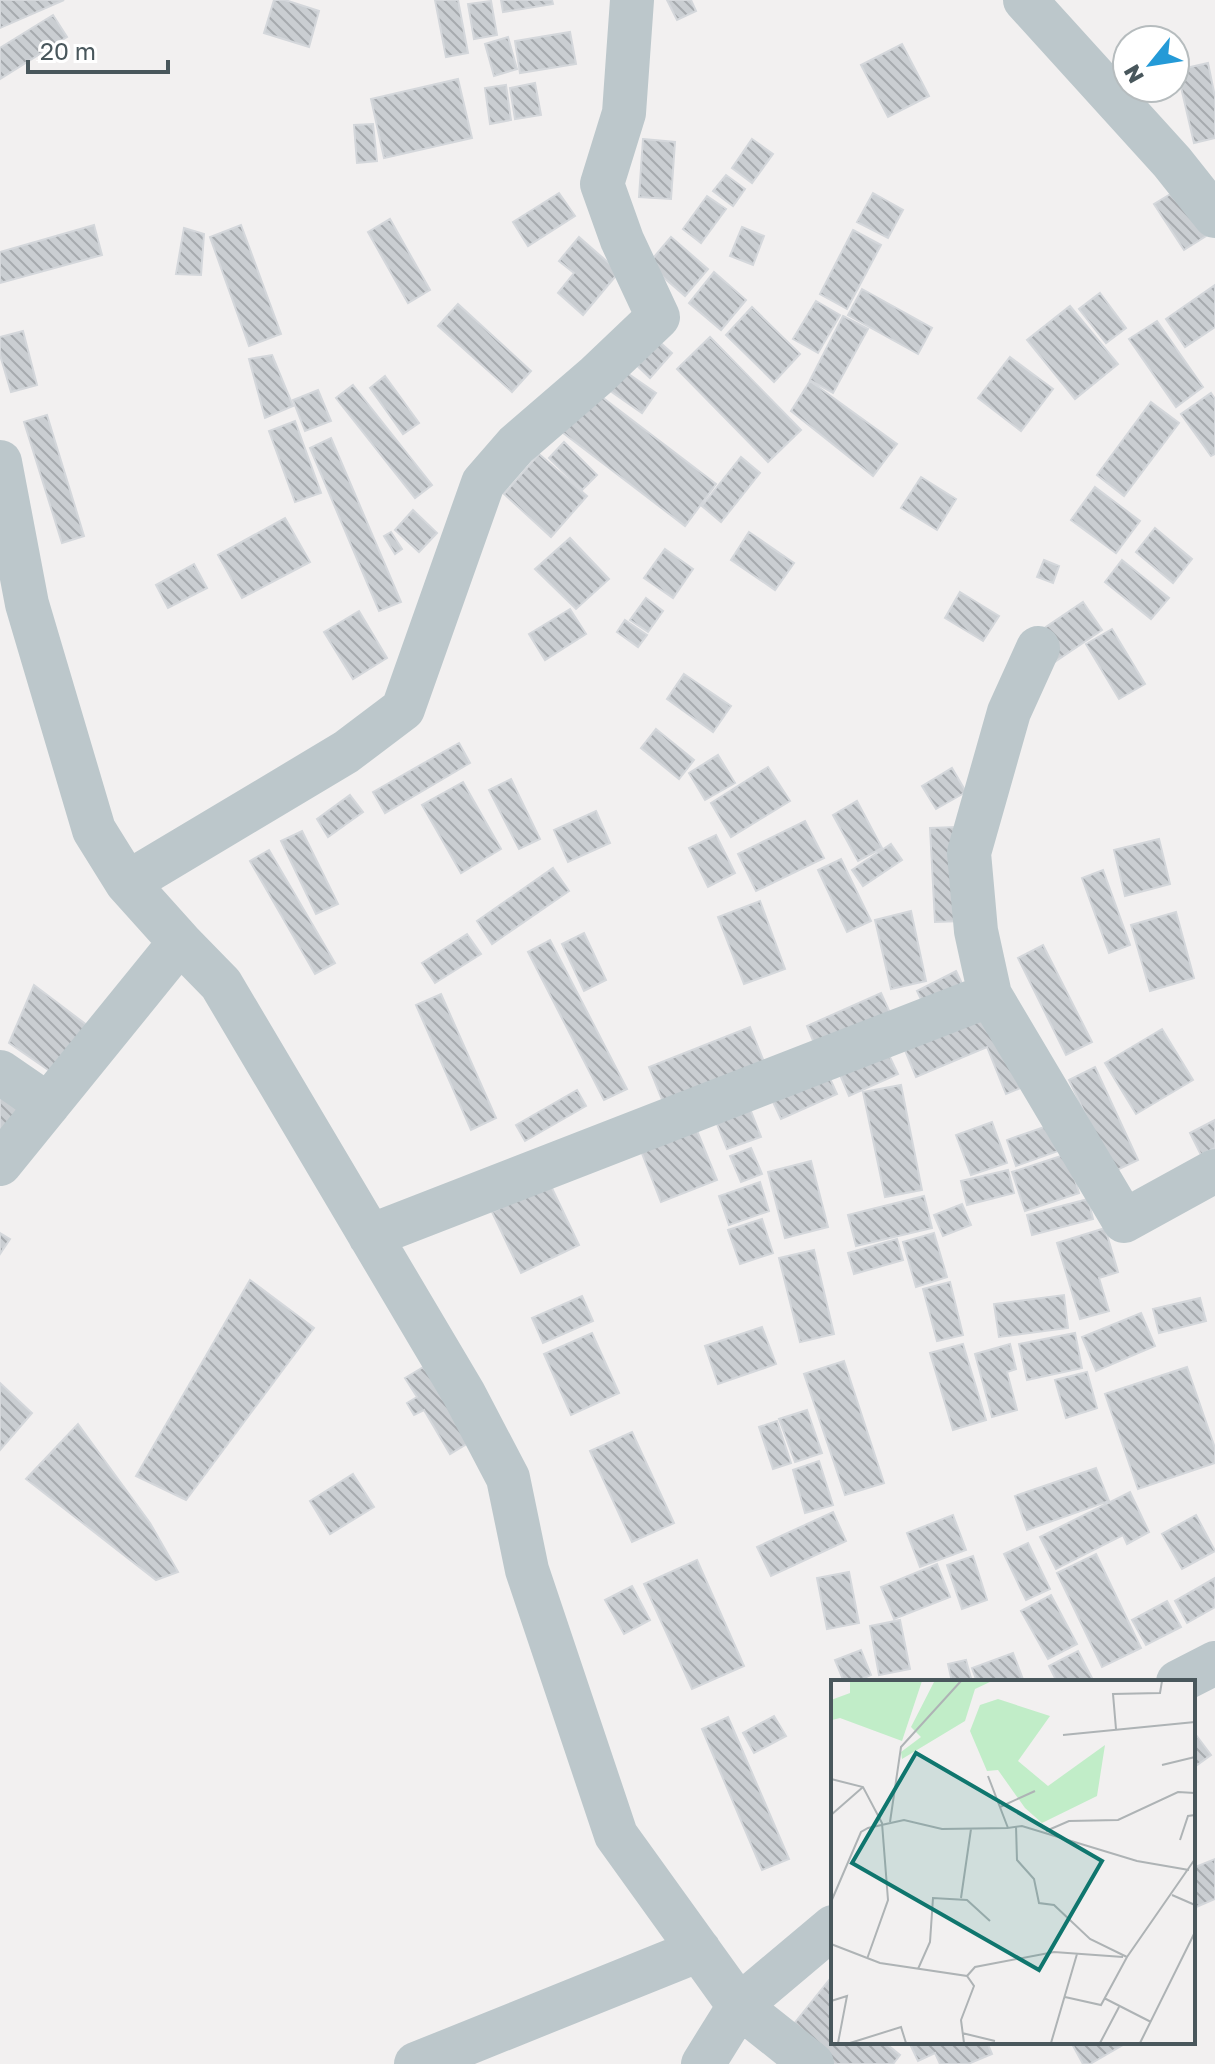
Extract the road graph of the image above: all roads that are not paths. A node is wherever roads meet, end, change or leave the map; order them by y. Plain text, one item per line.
1 (632, 0) edge
2 (1025, 0) edge
3 (1215, 216) edge
4 (0, 462) edge
5 (13, 596) edge
6 (1038, 648) dead end
7 (127, 883) junction
8 (180, 942) junction
9 (990, 995) junction
10 (0, 1072) edge
11 (48, 1105) junction
12 (0, 1164) edge
13 (1215, 1171) edge
14 (370, 1236) junction
15 (1215, 1663) edge
16 (1182, 1680) edge
17 (831, 1929) edge
18 (699, 1950) junction
19 (739, 2006) junction
20 (416, 2064) edge
21 (703, 2064) edge
22 (812, 2064) edge

1 - 7 street
2 - 3 street
4 - 5 street
5 - 7 street
6 - 9 street
7 - 8 street
8 - 11 street
8 - 14 street
9 - 13 street
9 - 14 street
10 - 11 street
11 - 12 street
14 - 18 street
15 - 16 street
17 - 19 street
18 - 19 street
18 - 20 street
19 - 21 street
19 - 22 street

